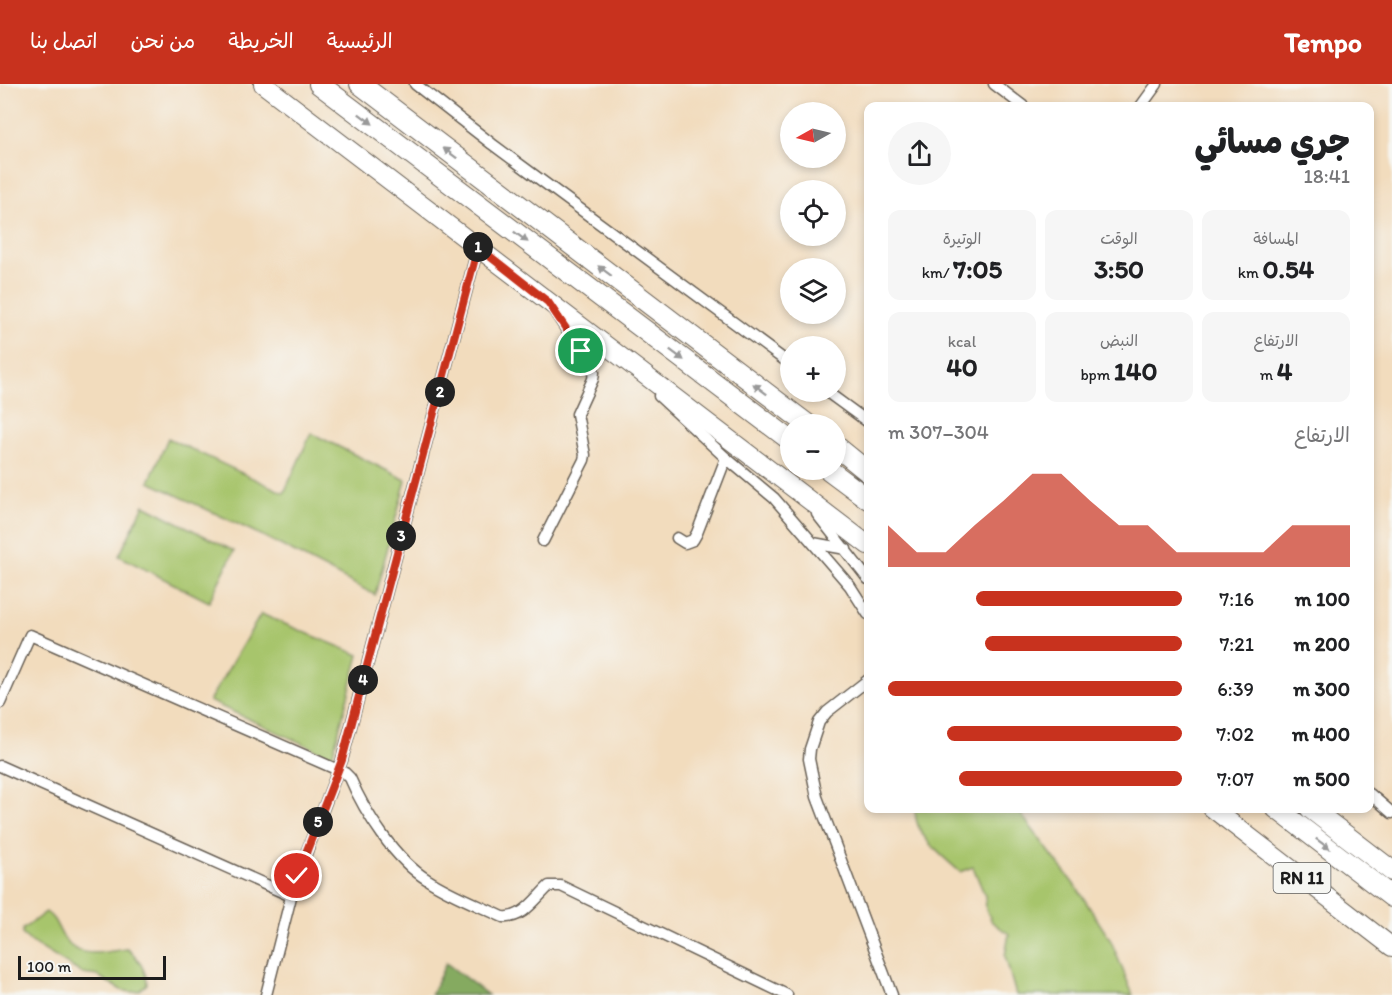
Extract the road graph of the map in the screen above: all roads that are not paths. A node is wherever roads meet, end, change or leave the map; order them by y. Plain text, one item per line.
1 (263, 84) edge
2 (320, 84) edge
3 (360, 84) edge
4 (415, 84) edge
5 (993, 84) edge
6 (1157, 84) edge
7 (1018, 102) edge
8 (1144, 102) edge
9 (478, 247) junction
10 (548, 302) junction
11 (611, 350) junction
12 (780, 357) edge
13 (841, 402) edge
14 (794, 414) edge
15 (864, 419) edge
16 (780, 433) edge
17 (846, 454) edge
18 (726, 458) junction
19 (864, 469) edge
20 (842, 480) edge
21 (796, 490) junction
22 (864, 496) edge
23 (677, 538) dead end
24 (543, 541) dead end
25 (864, 542) edge
26 (813, 543) junction
27 (846, 549) junction
28 (864, 574) edge
29 (864, 608) edge
30 (864, 683) edge
31 (0, 703) edge
32 (0, 766) edge
33 (339, 771) junction
34 (1374, 797) edge
35 (1218, 813) edge
36 (1283, 813) edge
37 (1317, 813) edge
38 (1392, 813) edge
39 (1392, 871) edge
40 (291, 896) junction
41 (1392, 897) edge
42 (1392, 947) edge
43 (266, 995) edge
44 (787, 995) edge
45 (892, 995) edge

1 - 9 main road
2 -> 16 highway
14 -> 3 highway
4 - 12 street
5 - 7 street
6 - 8 street
9 - 10 main road
9 - 33 street
10 - 11 main road
10 - 24 street
11 - 18 street
11 - 21 main road
13 - 15 street
17 - 19 highway
18 - 23 street
18 - 26 street
20 - 22 highway
21 - 25 main road
21 - 27 street
26 - 27 street
26 - 29 street
27 - 28 street
30 - 45 street
31 - 33 street
32 - 40 street
33 - 40 street
33 - 44 street
34 - 38 street
35 - 42 main road, RN 11
36 -> 41 highway
37 - 39 highway
40 - 43 street

